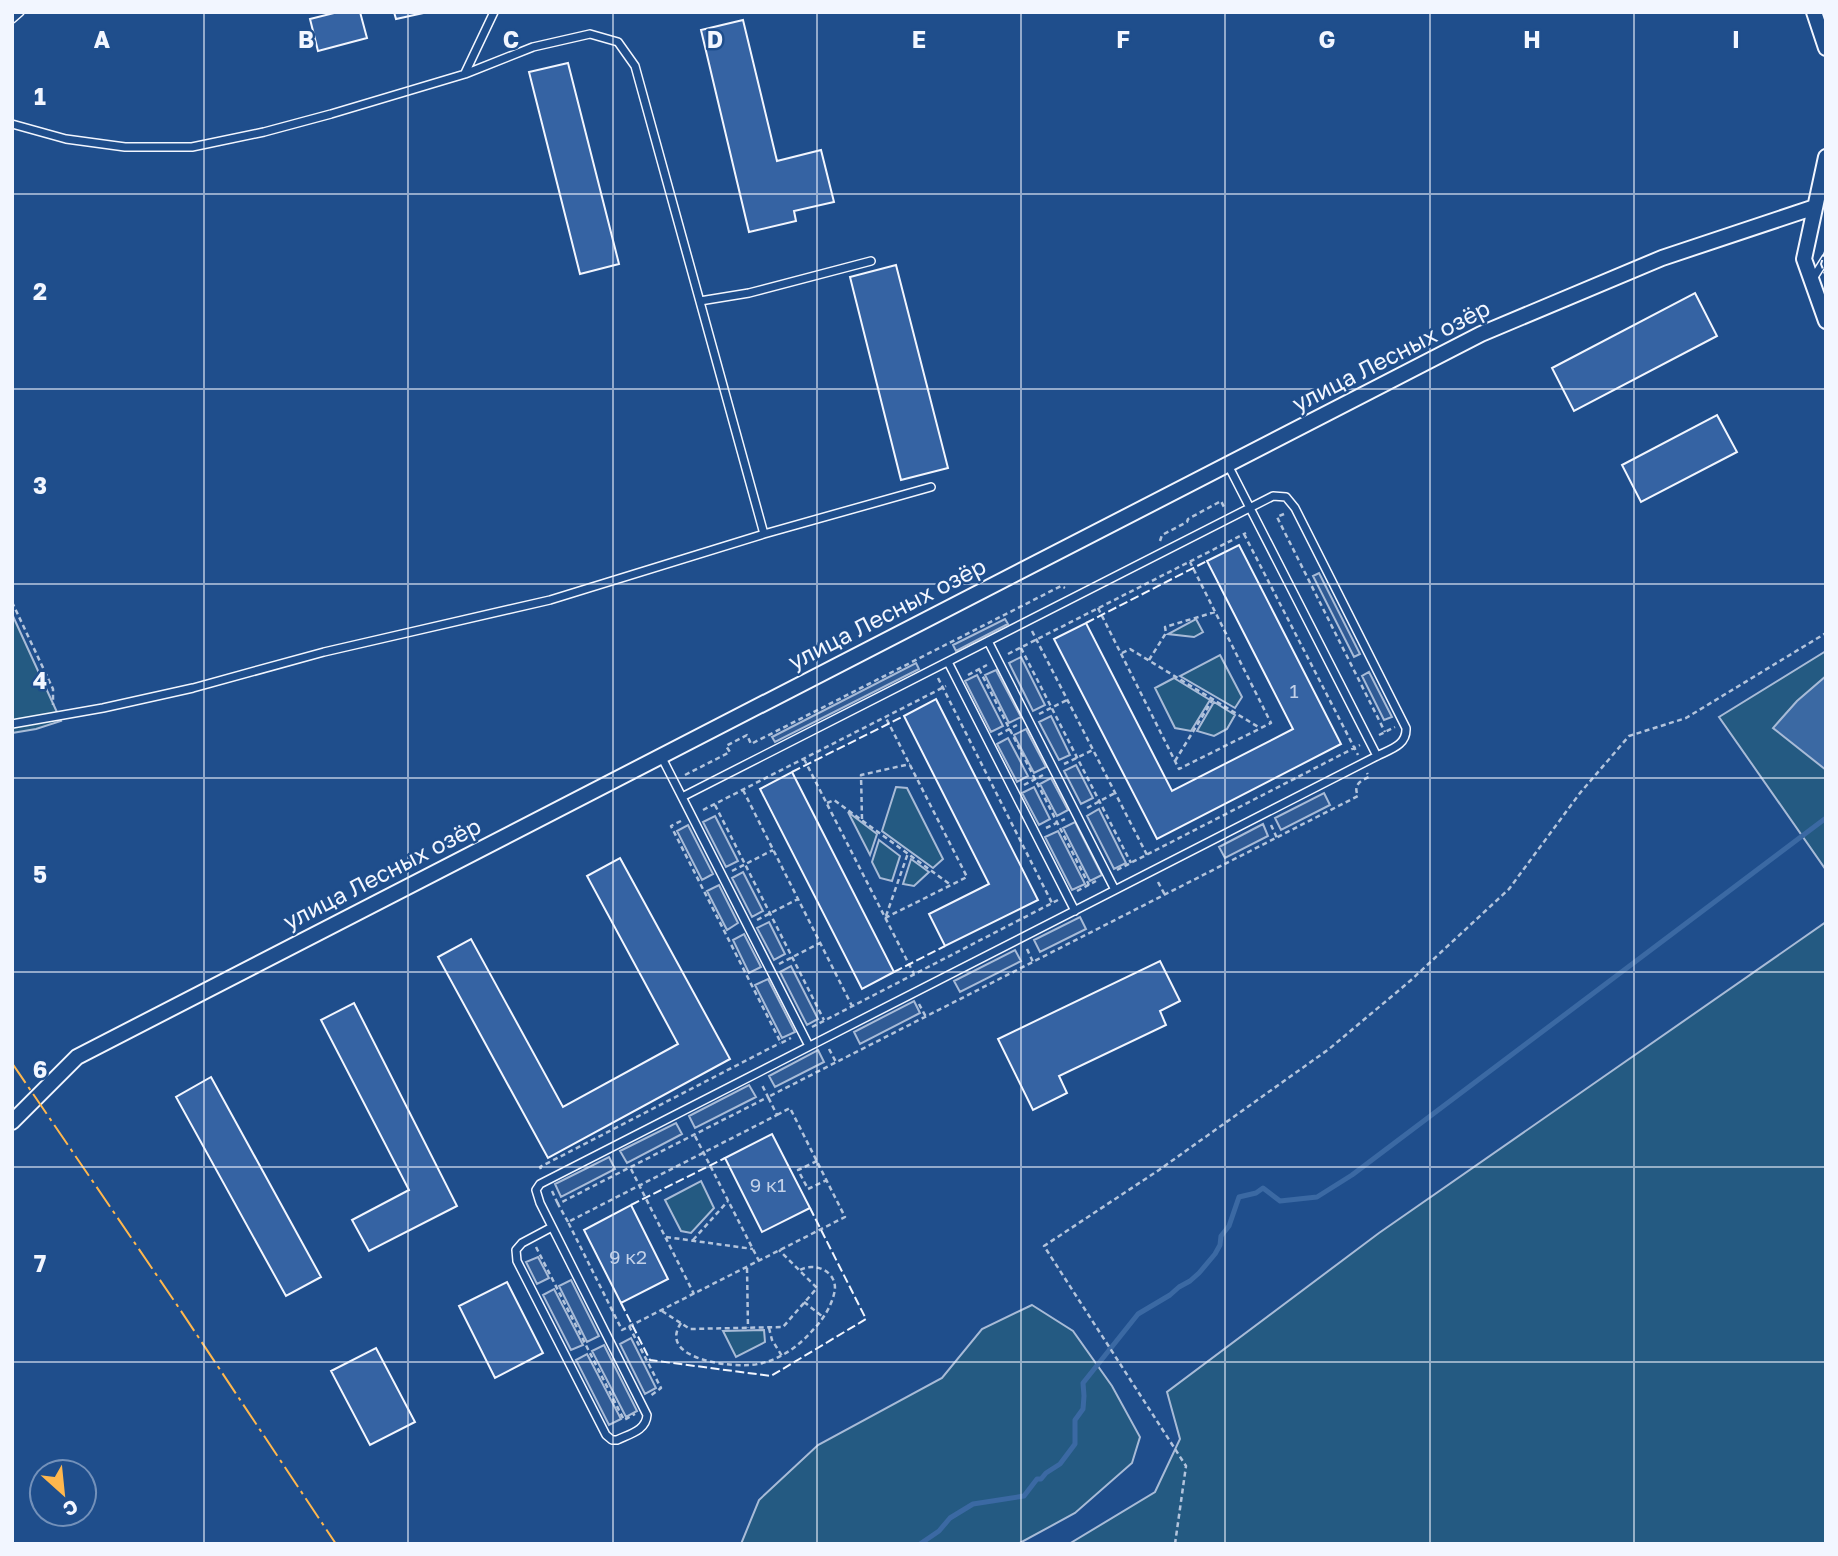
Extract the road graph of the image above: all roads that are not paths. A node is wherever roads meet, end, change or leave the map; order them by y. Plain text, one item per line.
1 (20, 12) edge
2 (494, 12) edge
3 (1814, 12) edge
4 (12, 19) edge
5 (1826, 48) edge
6 (465, 74) junction
7 (12, 124) edge
8 (1826, 157) edge
9 (1815, 207) junction
10 (1826, 258) edge
11 (871, 261) dead end
12 (1812, 280) junction
13 (700, 301) junction
14 (1826, 321) edge
15 (1228, 464) junction
16 (931, 487) dead end
17 (1250, 507) junction
18 (764, 534) junction
19 (988, 641) junction
20 (948, 662) junction
21 (12, 724) edge
22 (661, 756) junction
23 (1377, 756) junction
24 (682, 797) junction
25 (1115, 890) junction
26 (1075, 911) junction
27 (809, 1046) junction
28 (12, 1122) edge
29 (552, 1227) junction

1 - 4 lane
2 - 6 lane
3 - 5 street
6 - 7 lane
6 - 13 lane
8 - 9 street
9 - 12 street
9 - 15 street, улица Лесных озёр
10 - 12 lane
11 - 13 lane
12 - 14 street
13 - 18 lane
15 - 17 lane
15 - 22 street, улица Лесных озёр
16 - 18 lane
17 - 19 lane
17 - 23 lane
17 - 23 lane
18 - 21 lane
19 - 20 lane
19 - 25 lane
20 - 24 lane
20 - 26 lane
22 - 24 lane
22 - 28 street, улица Лесных озёр
23 - 25 lane
24 - 27 lane
25 - 26 lane
26 - 27 lane
27 - 29 lane
29 - 29 lane

